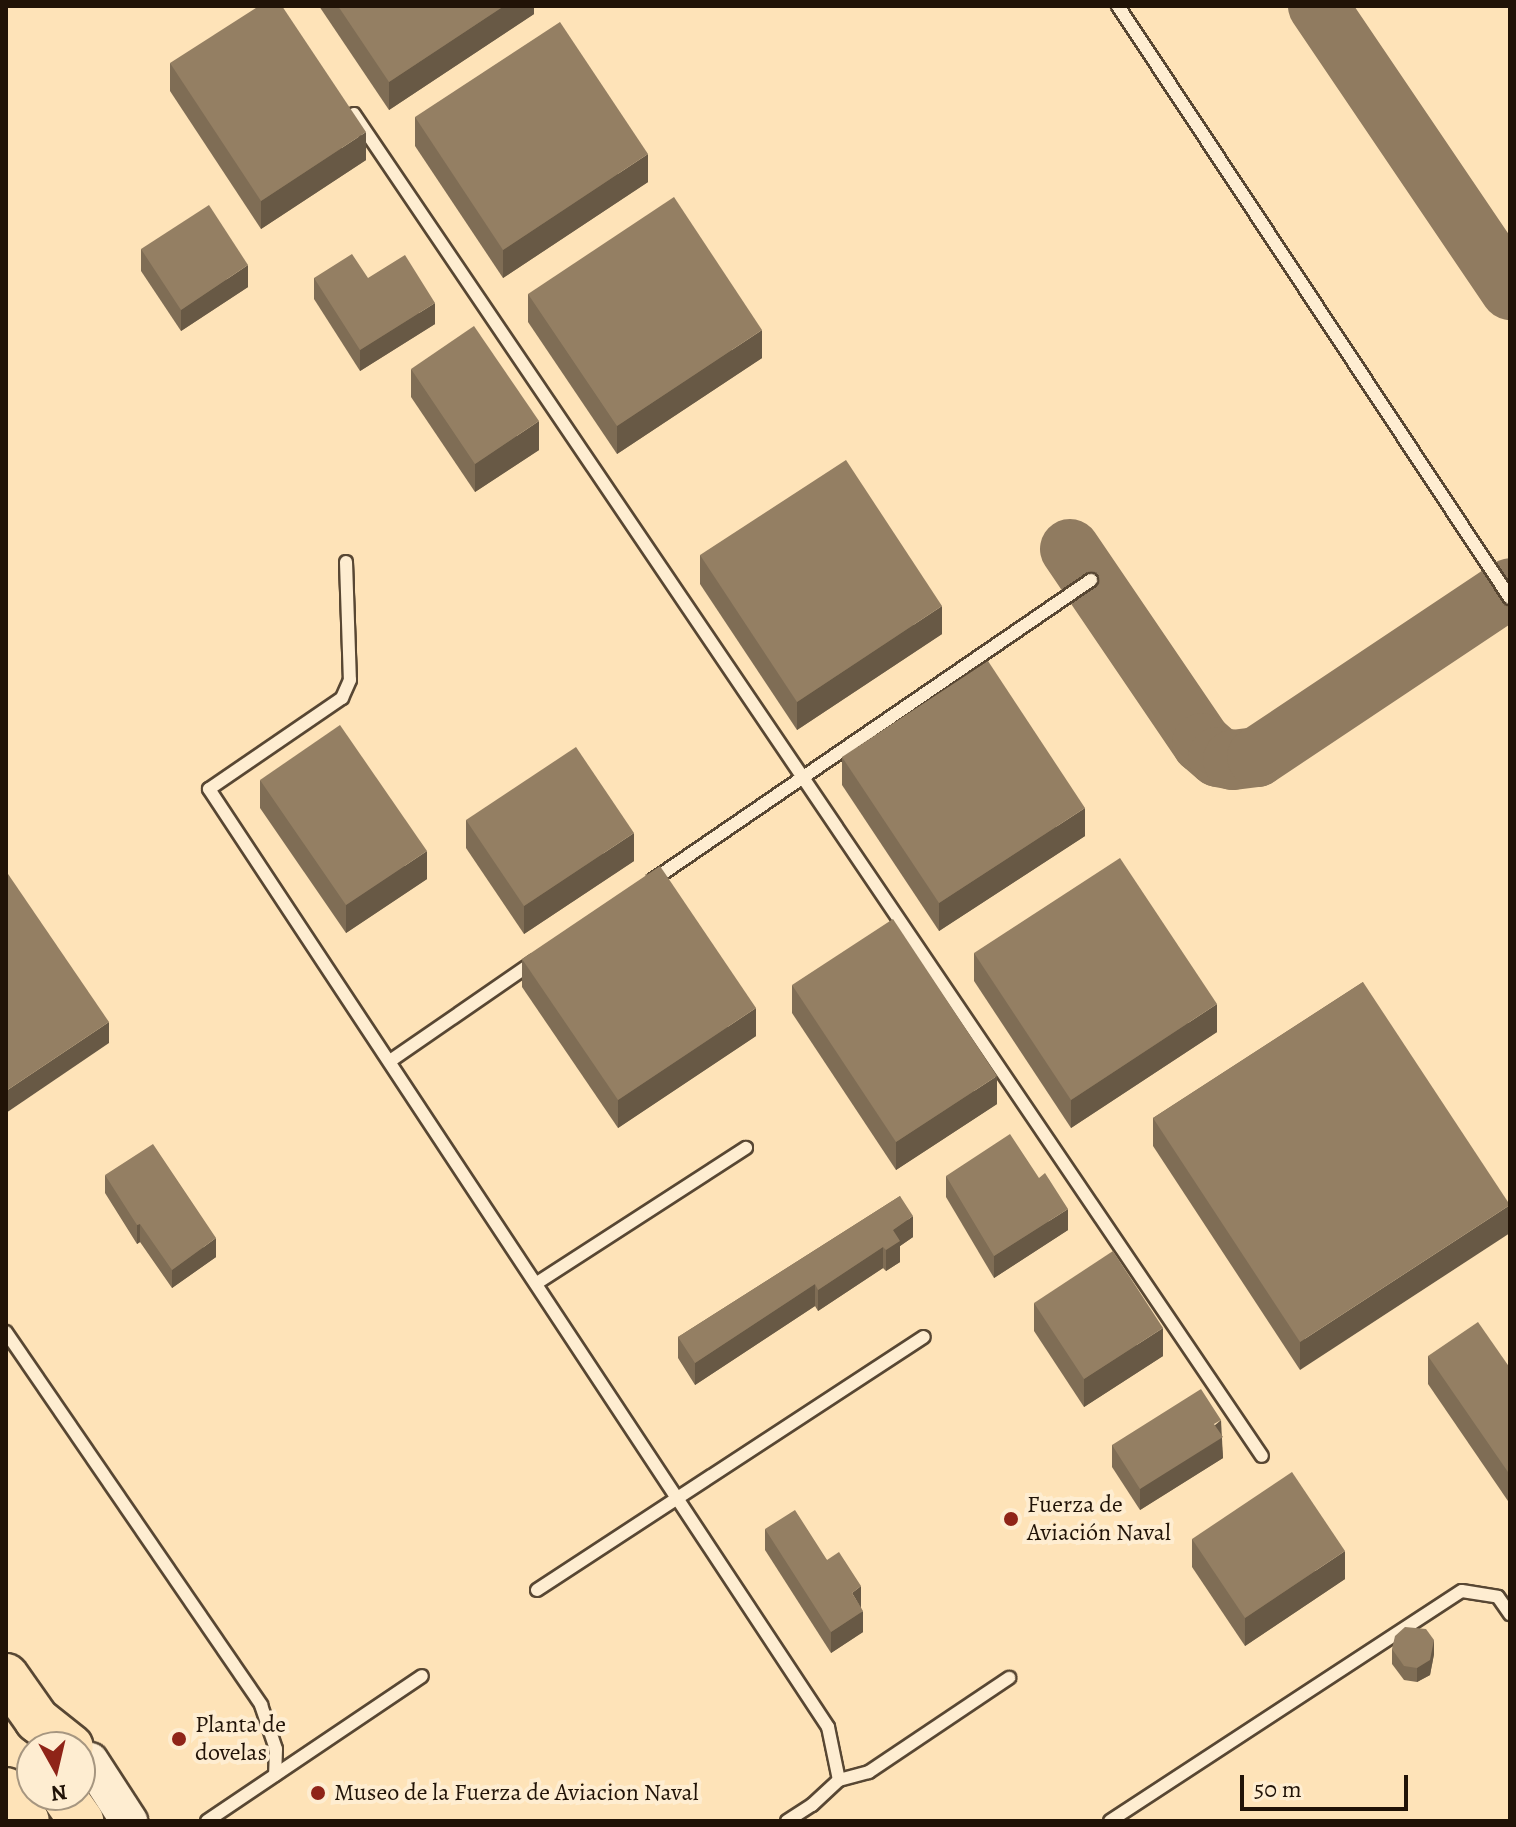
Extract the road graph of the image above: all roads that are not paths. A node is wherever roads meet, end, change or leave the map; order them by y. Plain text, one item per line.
1 (1118, 6) edge
2 (342, 97) edge
3 (346, 562) dead end
4 (1091, 580) dead end
5 (1510, 598) edge
6 (804, 776) junction
7 (637, 891) edge
8 (546, 953) edge
9 (390, 1061) junction
10 (746, 1148) dead end
11 (537, 1283) junction
12 (6, 1332) edge
13 (924, 1337) dead end
14 (1262, 1456) dead end
15 (680, 1500) junction
16 (537, 1590) dead end
17 (1510, 1614) edge
18 (6, 1676) edge
19 (422, 1676) dead end
20 (1009, 1678) dead end
21 (6, 1711) edge
22 (20, 1731) edge
23 (51, 1731) edge
24 (275, 1775) junction
25 (96, 1776) edge
26 (839, 1780) junction
27 (6, 1790) edge
28 (27, 1821) edge
29 (129, 1821) edge
30 (207, 1821) edge
31 (787, 1821) edge
32 (1110, 1821) edge

1 - 5 lane
2 - 6 lane
3 - 9 lane
4 - 6 lane
6 - 7 lane
6 - 14 lane
8 - 9 lane
9 - 11 lane
10 - 11 lane
11 - 15 lane
12 - 24 lane
13 - 15 lane
15 - 16 lane
15 - 26 lane
17 - 32 lane
18 - 23 highway
19 - 24 lane
20 - 26 lane
21 - 22 highway
24 - 30 lane
25 - 29 main road
26 - 31 lane
27 - 28 highway

